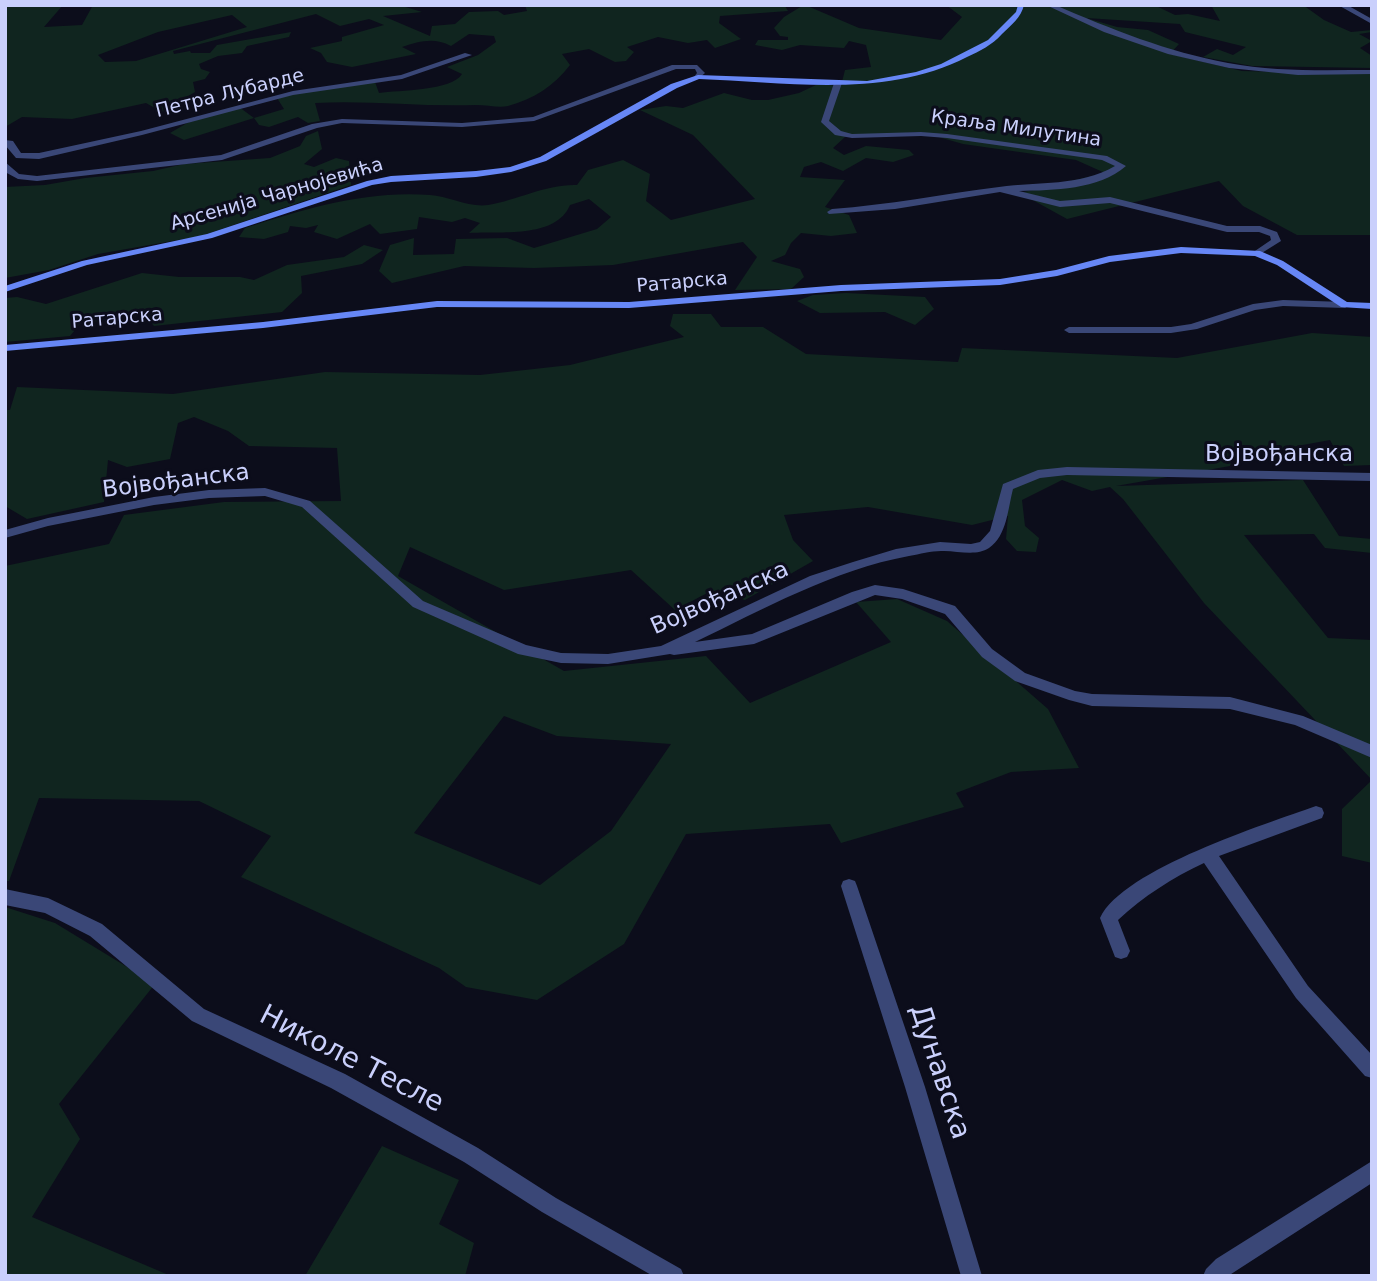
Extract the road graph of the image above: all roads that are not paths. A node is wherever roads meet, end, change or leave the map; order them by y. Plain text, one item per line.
1 (1021, 5) edge
2 (1049, 5) edge
3 (1341, 5) edge
4 (1372, 22) edge
5 (468, 55) dead end
6 (1372, 72) edge
7 (698, 77) junction
8 (838, 83) junction
9 (5, 142) edge
10 (5, 165) edge
11 (1000, 189) junction
12 (832, 212) dead end
13 (1257, 253) junction
14 (5, 289) edge
15 (1345, 305) junction
16 (1372, 306) edge
17 (1069, 330) dead end
18 (5, 348) edge
19 (1372, 477) edge
20 (5, 534) edge
21 (663, 651) junction
22 (1372, 752) edge
23 (1316, 813) dead end
24 (1207, 853) junction
25 (849, 886) dead end
26 (5, 897) edge
27 (1121, 951) dead end
28 (1372, 1069) edge
29 (1372, 1171) edge
30 (674, 1276) edge
31 (972, 1276) edge
32 (1213, 1276) edge

1 - 8 street
2 - 6 street
3 - 4 street
5 - 9 street, Петра Лубарде
7 - 8 street
7 - 10 street, Арсенија Чарнојевића
7 - 14 street, Арсенија Чарнојевића
8 - 11 street, Краља Милутина
11 - 12 street, Краља Милутина
11 - 13 street, Краља Милутина
13 - 15 street, Ратарска
13 - 18 street, Ратарска
15 - 16 street
15 - 17 street
19 - 21 street, Војвођанска
20 - 21 street, Војвођанска
21 - 22 street
23 - 24 street
24 - 27 street
24 - 28 street
25 - 31 street, Дунавска
26 - 30 street, Николе Тесле
29 - 32 street

